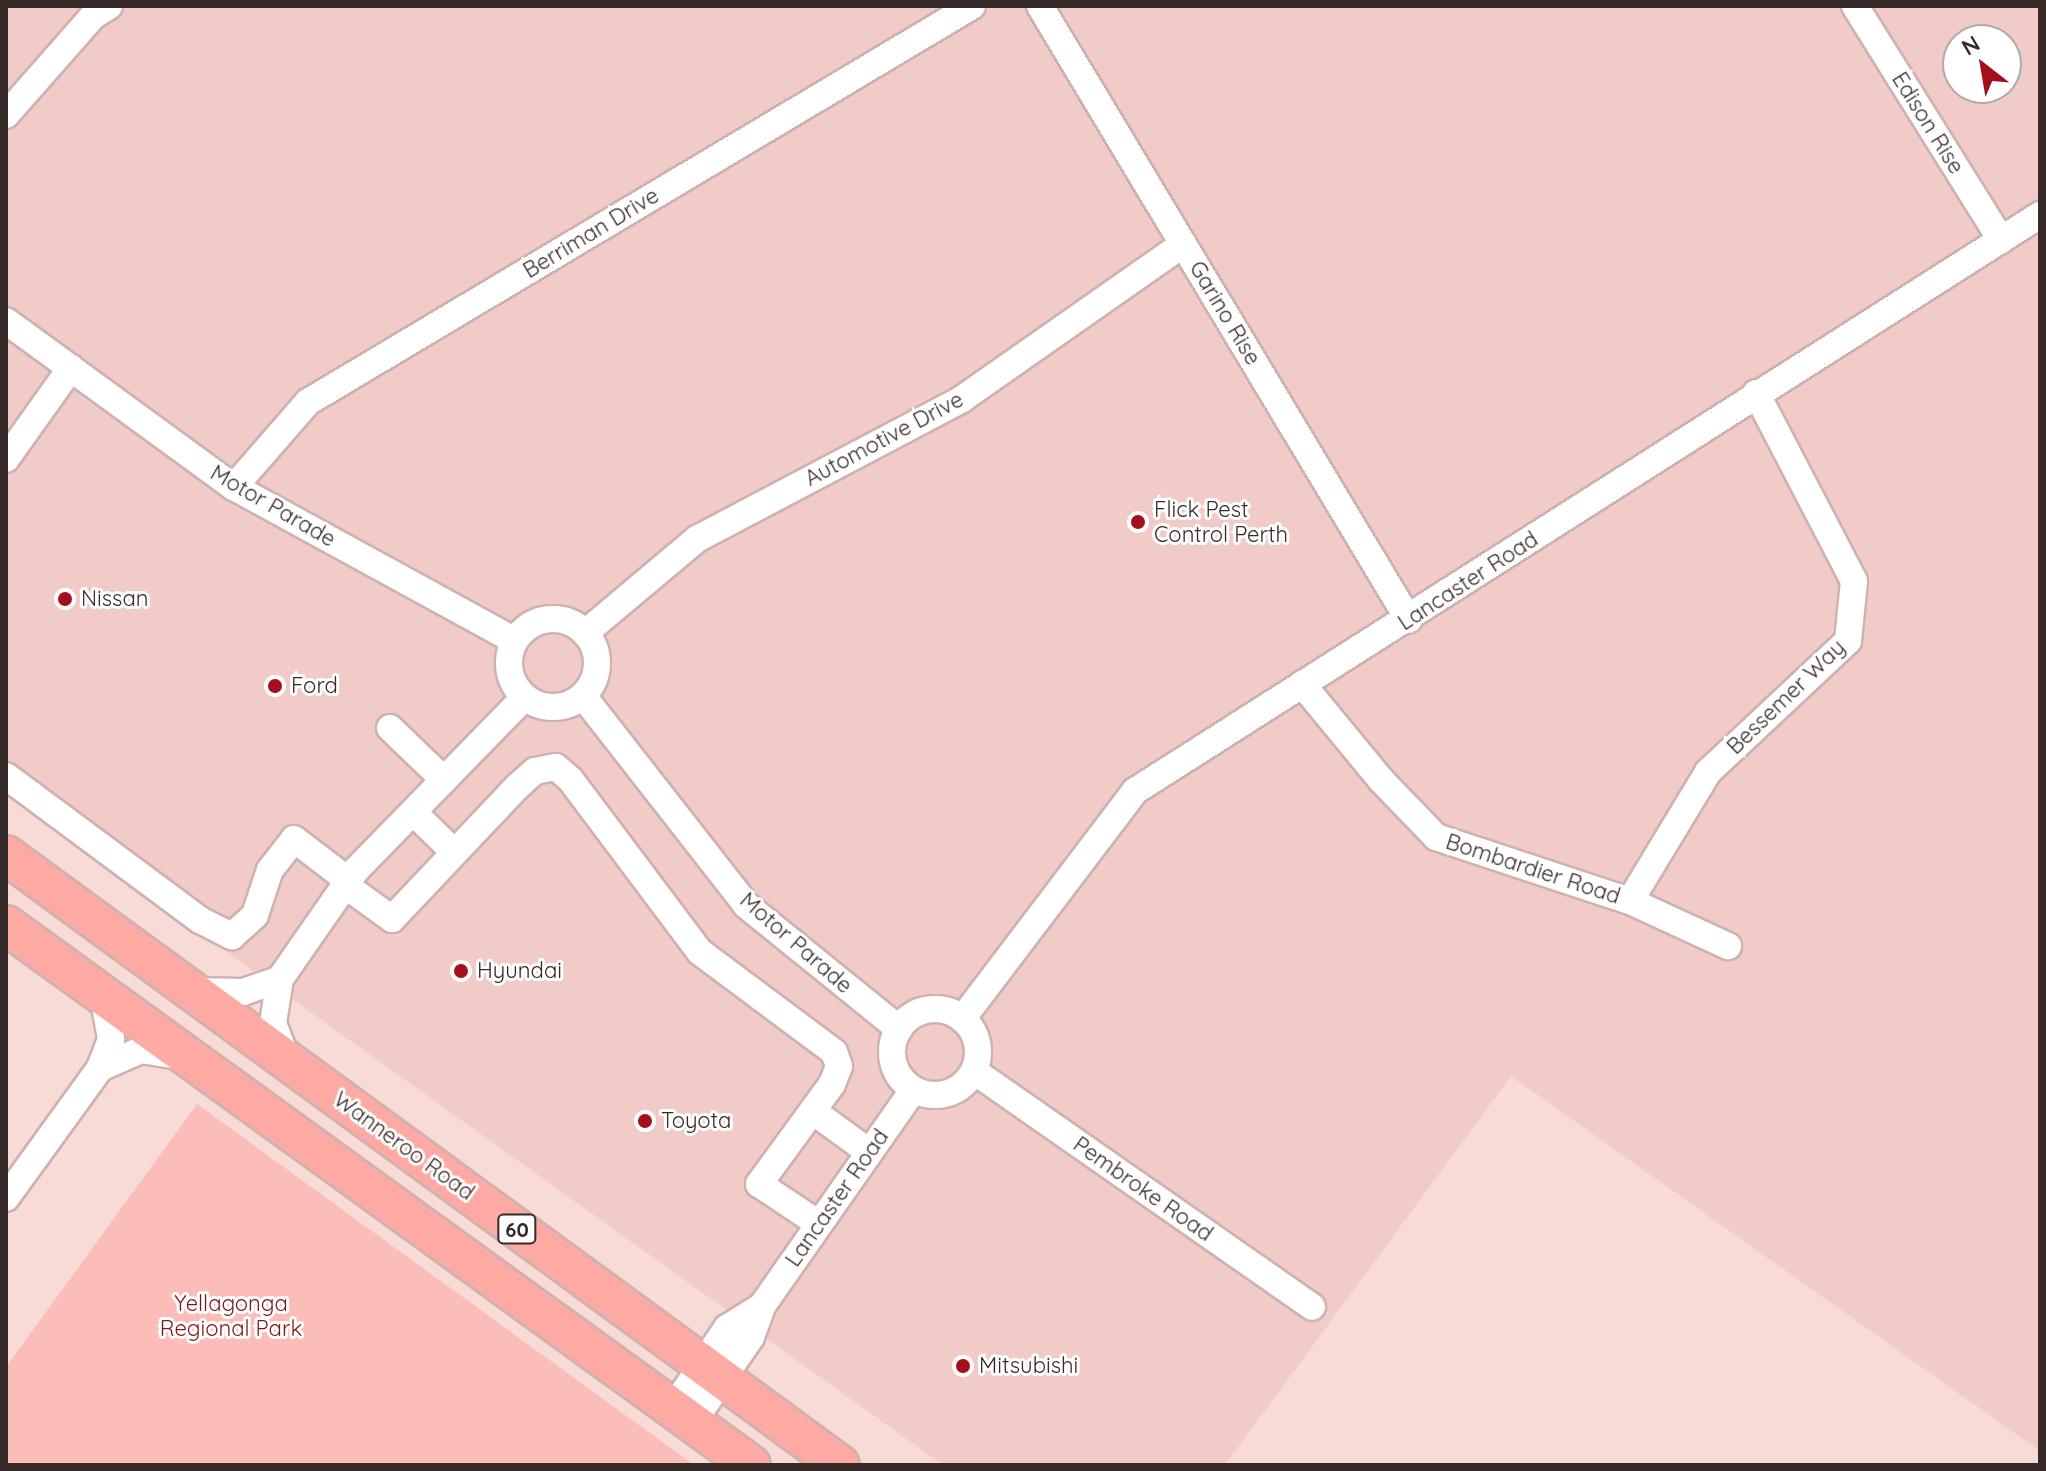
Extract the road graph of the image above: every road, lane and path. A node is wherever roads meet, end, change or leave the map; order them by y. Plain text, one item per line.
1 (109, 6) edge
2 (972, 6) edge
3 (1040, 6) edge
4 (1855, 6) edge
5 (6, 115) edge
6 (2040, 215) edge
7 (2001, 240) junction
8 (1183, 244) junction
9 (6, 321) edge
10 (71, 368) junction
11 (1756, 393) junction
12 (6, 459) edge
13 (234, 487) junction
14 (1409, 620) junction
15 (585, 633) junction
16 (514, 640) junction
17 (1302, 684) junction
18 (583, 696) junction
19 (524, 698) junction
20 (390, 728) dead end
21 (6, 776) edge
22 (444, 780) junction
23 (413, 812) junction
24 (454, 852) junction
25 (6, 855) edge
26 (347, 883) junction
27 (1630, 901) junction
28 (6, 925) edge
29 (1728, 946) dead end
30 (280, 979) junction
31 (194, 991) junction
32 (103, 995) junction
33 (962, 1019) junction
34 (899, 1029) junction
35 (187, 1057) junction
36 (287, 1060) junction
37 (100, 1068) junction
38 (974, 1071) junction
39 (913, 1090) junction
40 (814, 1112) junction
41 (869, 1152) junction
42 (6, 1198) edge
43 (819, 1224) junction
44 (1312, 1307) dead end
45 (712, 1373) junction
46 (683, 1415) junction
47 (751, 1465) edge
48 (840, 1465) edge

1 - 5 street
2 - 13 street, Berriman Drive
3 - 8 street, Garino Rise
4 - 7 street, Edison Rise
6 - 7 street, Lancaster Road
7 - 11 street, Lancaster Road
8 - 14 street, Garino Rise
8 - 15 street, Automotive Drive
9 - 10 street, Motor Parade
10 - 12 street
10 - 13 street, Motor Parade
11 - 14 street, Lancaster Road
11 - 27 street, Bessemer Way
13 - 16 street, Motor Parade
14 - 17 street, Lancaster Road
15 - 16 street
15 - 18 street
16 - 19 street
17 - 27 street, Bombardier Road
17 - 33 street, Lancaster Road
18 - 19 street
18 - 34 street, Motor Parade
19 - 22 street
20 - 22 street
21 - 26 street
22 - 23 street
23 - 24 street
23 - 26 street
24 - 26 street
24 - 40 street
25 - 31 highway, Wanneroo Road / 60
26 - 30 street
27 - 29 street, Bombardier Road
28 - 32 highway, 60
30 - 31 street
30 - 36 street
31 - 36 highway, Wanneroo Road / 60
32 - 35 highway, 60
32 - 37 street
33 - 34 street
33 - 38 street
34 - 39 street
35 - 37 street
35 - 46 highway, 60
36 - 45 highway, Wanneroo Road / 60
37 - 42 street
38 - 39 street
38 - 44 street, Pembroke Road
39 - 41 street, Lancaster Road
40 - 41 street
40 - 43 street
41 - 43 street, Lancaster Road
43 - 45 street, Lancaster Road
45 - 46 street, Lancaster Road
45 - 48 highway, Wanneroo Road / 60
46 - 47 highway, 60

